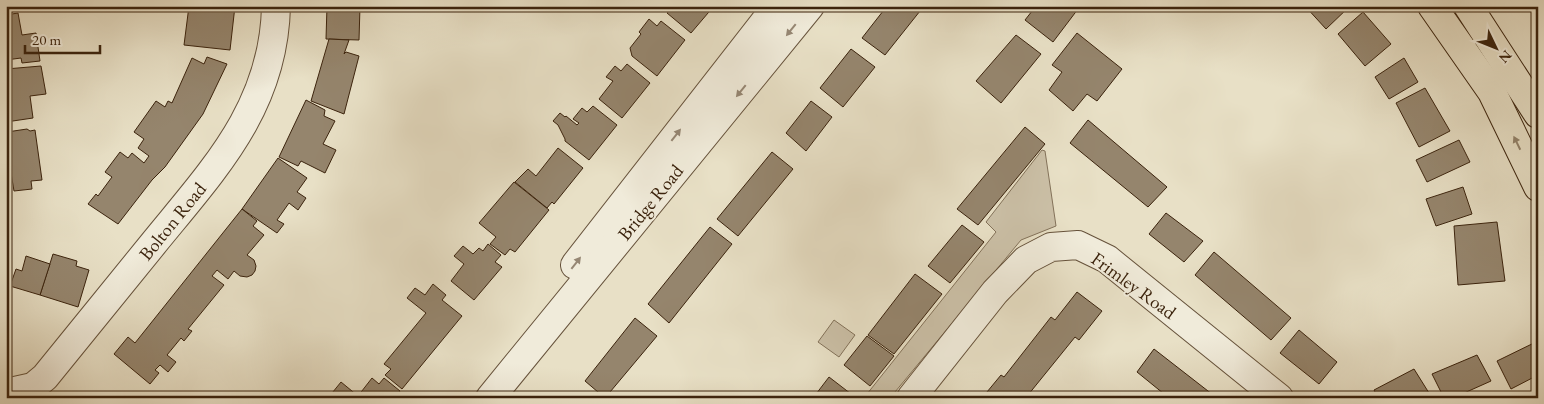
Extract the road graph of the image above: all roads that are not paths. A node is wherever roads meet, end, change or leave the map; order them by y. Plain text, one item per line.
1 (276, 6) edge
2 (777, 6) edge
3 (810, 6) edge
4 (1432, 6) edge
5 (1468, 6) edge
6 (1538, 114) edge
7 (1538, 188) edge
8 (6, 392) edge
9 (471, 398) edge
10 (490, 398) edge
11 (912, 398) edge
12 (1279, 398) edge

1 - 8 street, Bolton Road
9 -> 2 street, Bridge Road
3 -> 10 street, Bridge Road
7 -> 4 highway
5 - 6 highway
11 - 12 street, Frimley Road

